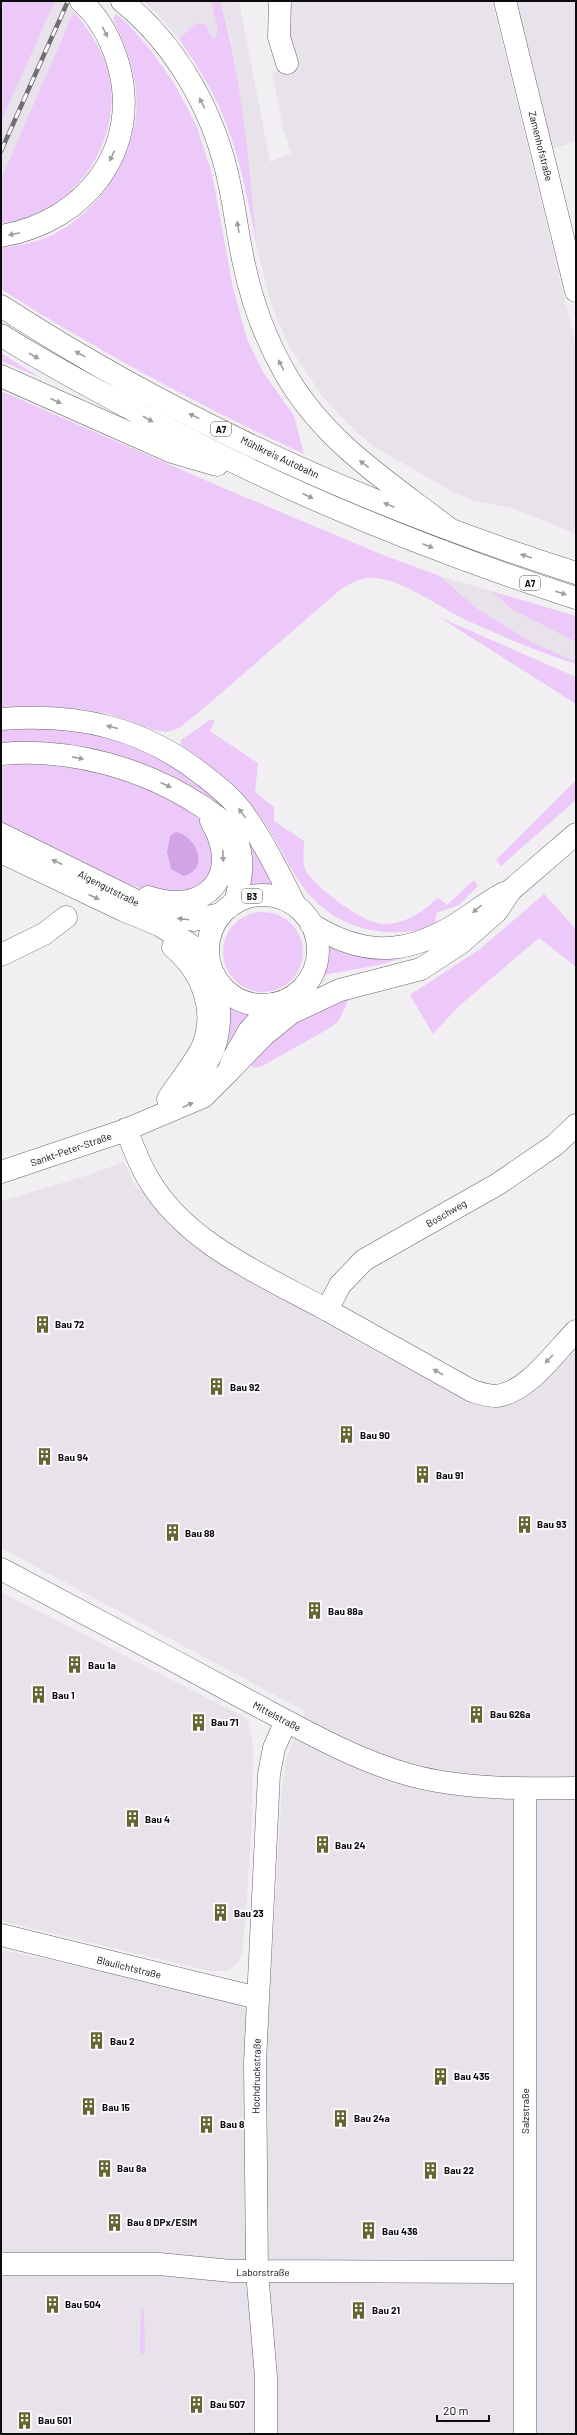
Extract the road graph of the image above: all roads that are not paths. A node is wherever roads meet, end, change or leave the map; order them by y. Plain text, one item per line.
1 (81, 1) edge
2 (122, 1) edge
3 (280, 1) edge
4 (505, 1) edge
5 (287, 63) dead end
6 (1, 236) edge
7 (576, 292) edge
8 (1, 306) edge
9 (1, 335) edge
10 (1, 376) edge
11 (272, 480) junction
12 (451, 530) junction
13 (576, 573) edge
14 (576, 598) edge
15 (1, 719) edge
16 (1, 754) edge
17 (203, 808) junction
18 (1, 834) edge
19 (576, 834) edge
20 (1, 852) edge
21 (105, 884) junction
22 (511, 890) junction
23 (300, 902) junction
24 (228, 909) junction
25 (123, 910) junction
26 (66, 917) dead end
27 (311, 924) junction
28 (424, 939) junction
29 (445, 953) junction
30 (1, 955) edge
31 (212, 969) junction
32 (297, 992) junction
33 (273, 1004) junction
34 (228, 1072) junction
35 (168, 1099) junction
36 (576, 1125) edge
37 (133, 1126) junction
38 (1, 1172) edge
39 (327, 1310) junction
40 (576, 1330) edge
41 (1, 1569) edge
42 (286, 1721) junction
43 (525, 1788) junction
44 (576, 1788) edge
45 (1, 1935) edge
46 (258, 1998) junction
47 (1, 2264) edge
48 (257, 2272) junction
49 (525, 2272) junction
50 (266, 2434) edge
51 (525, 2434) edge

1 -> 6 main road
12 -> 2 main road
3 - 5 main road
4 - 7 main road, Zamenhofstraße
12 -> 8 main road, Mühlkreis Autobahn / A7
9 -> 11 main road, A7
10 -> 11 main road
11 -> 14 main road, A7
13 -> 12 main road, Mühlkreis Autobahn / A7
23 -> 15 main road, B3
16 -> 17 main road, B3
17 -> 21 main road
17 - 24 main road, B3
21 -> 18 main road, Aigengutstraße
19 - 22 main road
20 -> 25 main road, Aigengutstraße
24 -> 21 main road, Aigengutstraße
22 -> 28 main road
22 - 29 main road, Sankt-Peter-Straße
23 - 24 main road, B3
23 - 27 main road, B3
23 - 28 main road
24 - 31 main road, B3
25 - 31 main road
25 - 35 main road
26 - 30 main road
27 - 28 main road
27 - 32 main road, B3
29 - 32 main road
29 - 34 main road, Sankt-Peter-Straße
31 - 33 main road, B3
31 - 35 main road
32 - 33 main road, B3
33 - 34 main road
37 -> 34 main road, Sankt-Peter-Straße
35 - 37 main road
36 - 39 main road, Boschweg
37 - 38 main road, Sankt-Peter-Straße
37 - 39 main road
40 -> 39 main road
41 - 42 main road, Mittelstraße
42 - 43 main road, Mittelstraße
42 - 46 main road, Hochdruckstraße
43 - 44 main road, Mittelstraße
43 - 49 main road, Salzstraße
45 - 46 main road, Blaulichtstraße
46 - 48 main road, Hochdruckstraße
47 - 48 main road, Laborstraße
48 - 49 main road, Laborstraße
48 - 50 main road, Hochdruckstraße
49 - 51 main road, Salzstraße

